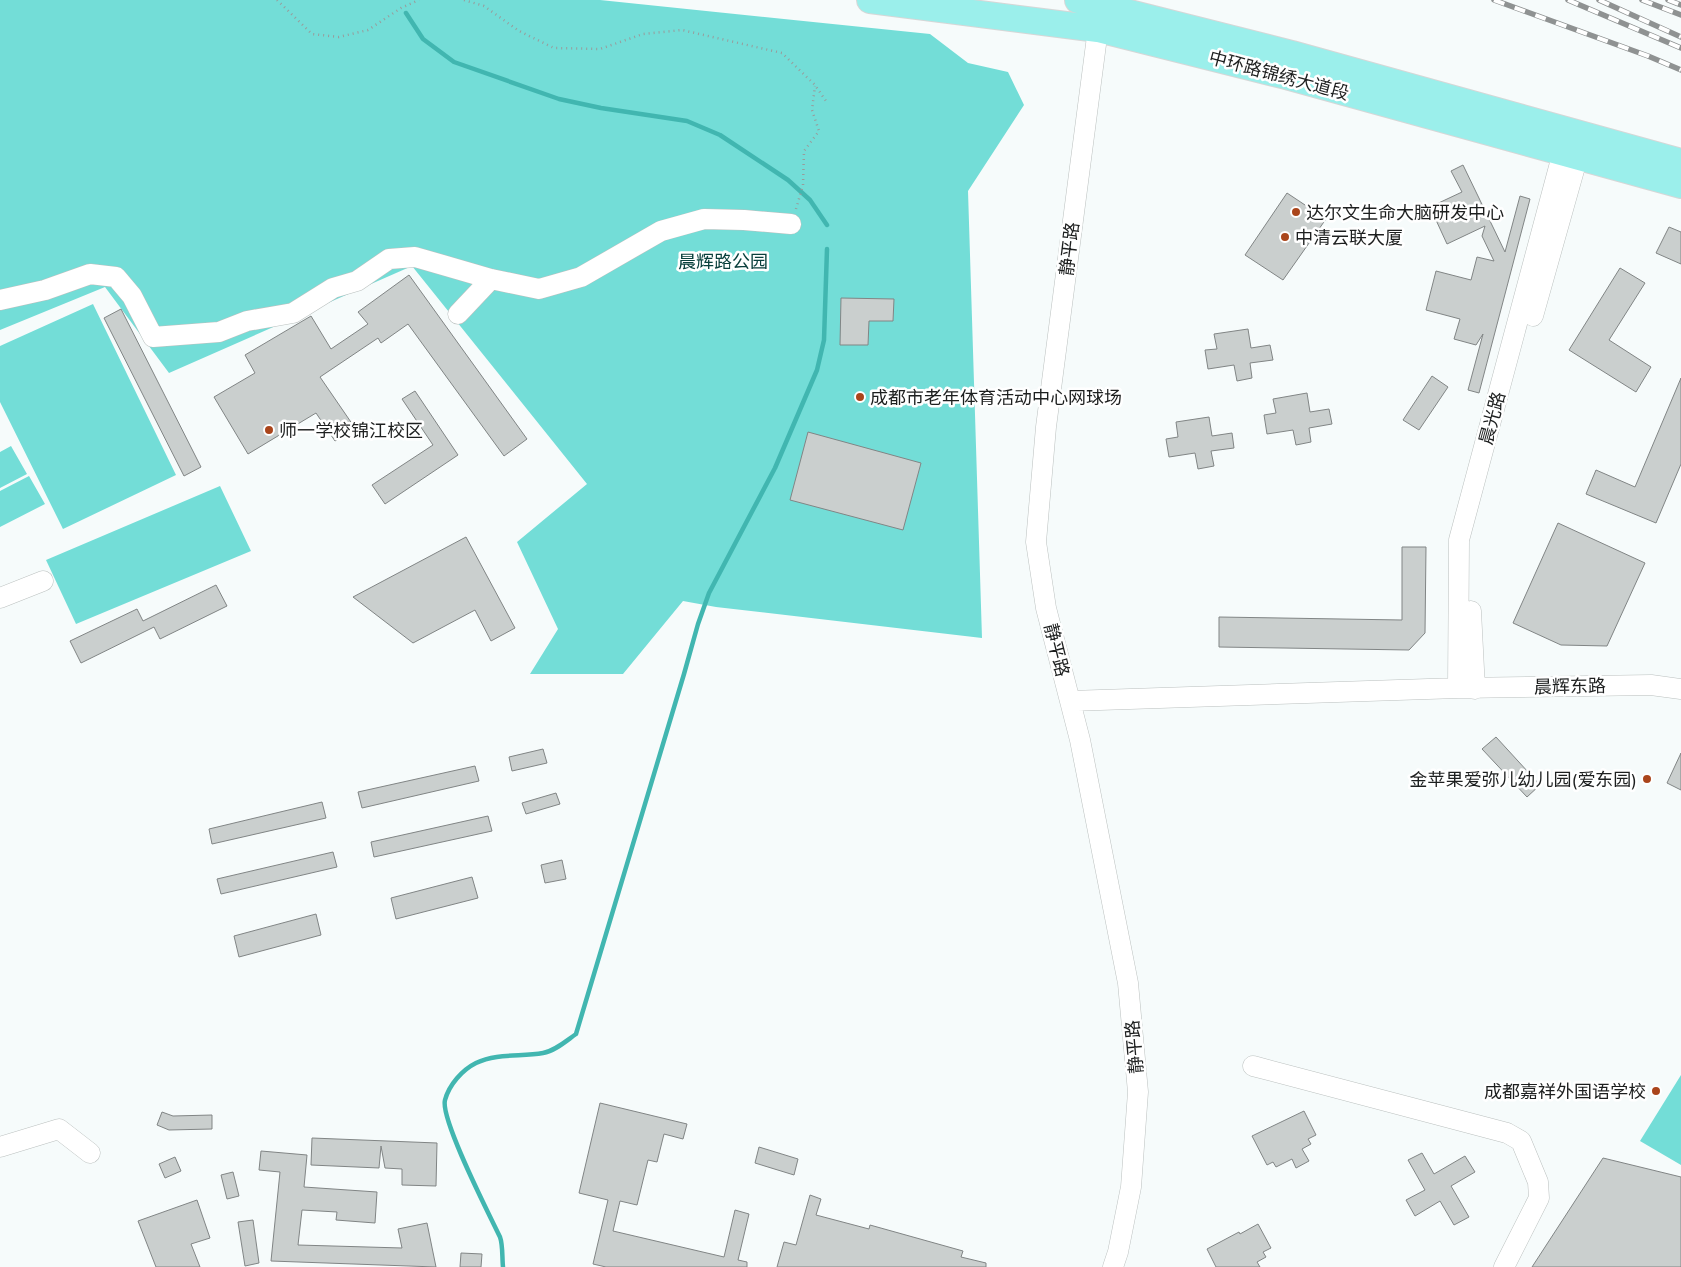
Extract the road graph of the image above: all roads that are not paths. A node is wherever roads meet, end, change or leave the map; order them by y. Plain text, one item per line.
1 (870, 0) edge
2 (1078, 0) edge
3 (1083, 0) edge
4 (1114, 4) edge
5 (1098, 29) junction
6 (1571, 154) junction
7 (1681, 162) edge
8 (1681, 185) edge
9 (791, 224) dead end
10 (491, 279) junction
11 (0, 300) edge
12 (458, 314) dead end
13 (43, 581) dead end
14 (0, 598) edge
15 (1467, 688) junction
16 (1681, 689) edge
17 (1070, 701) junction
18 (1253, 1066) dead end
19 (0, 1147) edge
20 (90, 1152) dead end
21 (1113, 1267) edge
22 (1504, 1267) edge

1 - 5 main road, 中环路锦绣大道段
2 - 3 main road, 中环路锦绣大道段
3 - 4 main road, 中环路锦绣大道段
3 - 5 main road
4 - 5 main road
4 - 7 main road, 中环路锦绣大道段
5 - 6 main road, 中环路锦绣大道段
5 - 17 street, 静平路
6 - 8 main road, 中环路锦绣大道段
6 - 15 street, 晨光路
9 - 10 street
10 - 11 street
10 - 12 street
13 - 14 street
15 - 16 street, 晨辉东路
15 - 17 street, 晨辉东路
17 - 21 street, 静平路
18 - 22 street
19 - 20 street

